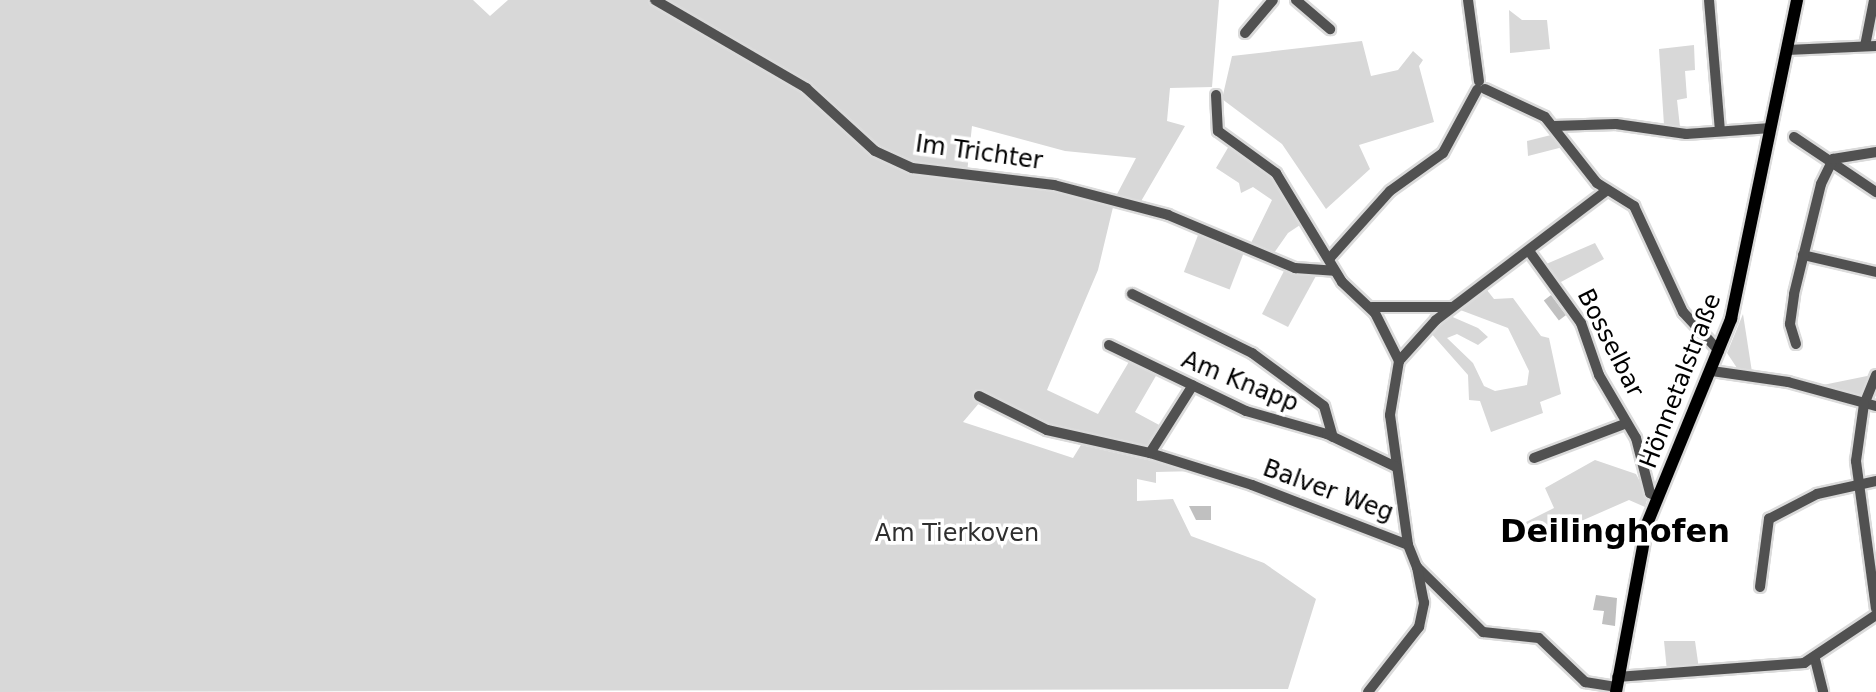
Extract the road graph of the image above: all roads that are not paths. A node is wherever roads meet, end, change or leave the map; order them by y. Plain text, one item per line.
1 (655, 0) edge
2 (1273, 0) edge
3 (1296, 0) edge
4 (1468, 0) edge
5 (1709, 0) edge
6 (1797, 0) edge
7 (1874, 0) edge
8 (1330, 29) dead end
9 (1245, 33) dead end
10 (1870, 46) edge
11 (1787, 50) junction
12 (1481, 87) junction
13 (1216, 95) dead end
14 (1554, 126) junction
15 (1771, 128) junction
16 (1720, 131) junction
17 (1794, 137) dead end
18 (1876, 152) edge
19 (1830, 163) junction
20 (1607, 190) junction
21 (1876, 192) edge
22 (1529, 251) junction
23 (1803, 255) junction
24 (1329, 260) junction
25 (1334, 271) junction
26 (1876, 272) edge
27 (1132, 293) dead end
28 (1372, 307) junction
29 (1452, 307) junction
30 (1796, 344) dead end
31 (1109, 345) dead end
32 (1719, 351) junction
33 (1399, 361) junction
34 (1712, 372) junction
35 (1876, 375) edge
36 (1193, 385) junction
37 (979, 396) dead end
38 (1864, 404) junction
39 (1876, 406) edge
40 (1627, 423) junction
41 (1333, 437) junction
42 (1150, 453) junction
43 (1534, 458) dead end
44 (1396, 467) junction
45 (1876, 481) edge
46 (1859, 483) junction
47 (1658, 497) junction
48 (1408, 545) junction
49 (1417, 567) junction
50 (1760, 587) dead end
51 (1876, 609) edge
52 (1876, 615) edge
53 (1815, 659) junction
54 (1616, 686) edge
55 (1368, 692) edge
56 (1823, 692) edge

1 - 25 street, Im Trichter
2 - 9 street
3 - 8 street
4 - 12 street
5 - 16 street
6 - 11 main road, Hönnetalstraße
7 - 10 street
10 - 11 street
11 - 15 main road, Hönnetalstraße
12 - 14 street
12 - 24 street
13 - 24 street
14 - 16 street
14 - 20 street
15 - 16 street
15 - 32 main road, Hönnetalstraße
17 - 19 street
18 - 19 street
19 - 21 street
19 - 23 street
20 - 22 street
20 - 32 street
22 - 29 street
22 - 40 street, Bosselbar
23 - 26 street
23 - 30 street
24 - 25 street
25 - 28 street
27 - 41 street
28 - 29 street
28 - 33 street
29 - 33 street
31 - 36 street, Am Knapp
32 - 34 main road, Hönnetalstraße
33 - 44 street
34 - 38 street
34 - 47 main road, Hönnetalstraße
35 - 38 street
36 - 41 street, Am Knapp
36 - 42 street
37 - 42 street, Balver Weg
38 - 39 street
38 - 46 street
40 - 43 street, Bosselbar
40 - 47 street, Bosselbar
41 - 44 street, Am Knapp
42 - 48 street, Balver Weg
44 - 48 street
45 - 46 street
46 - 50 street
46 - 51 street
47 - 54 main road, Hönnetalstraße
48 - 49 street, Balver Weg
49 - 54 street, Balver Weg
49 - 55 street
52 - 53 street
53 - 54 street, Balver Weg
53 - 56 street

